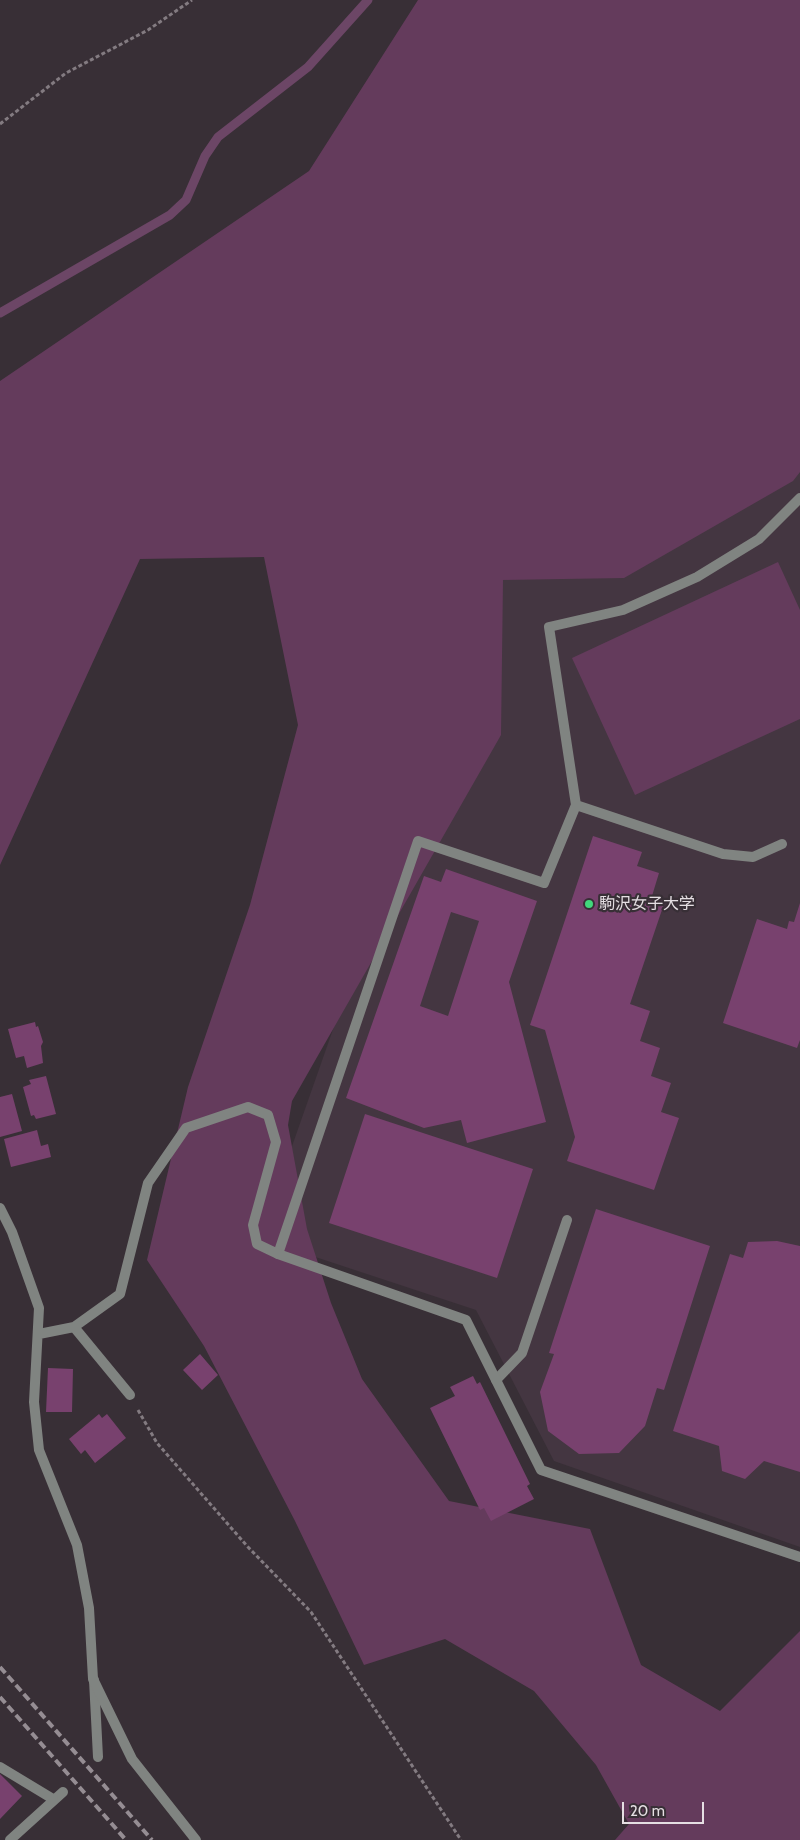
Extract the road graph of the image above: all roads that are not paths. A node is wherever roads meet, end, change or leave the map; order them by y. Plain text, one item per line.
1 (800, 498) edge
2 (576, 805) junction
3 (782, 844) dead end
4 (0, 1208) edge
5 (567, 1220) dead end
6 (278, 1254) junction
7 (74, 1327) junction
8 (39, 1334) junction
9 (496, 1380) junction
10 (130, 1395) road end
11 (800, 1557) edge
12 (94, 1679) junction
13 (98, 1757) dead end
14 (0, 1767) edge
15 (63, 1792) dead end
16 (53, 1799) junction
17 (10, 1840) edge
18 (196, 1840) edge

1 - 2 street
2 - 3 street
2 - 6 street
4 - 8 street
5 - 9 street
6 - 7 street
6 - 9 street
7 - 8 street
7 - 10 street
8 - 12 street
9 - 11 street
12 - 13 street
12 - 18 street
14 - 16 street
15 - 16 street
16 - 17 street

